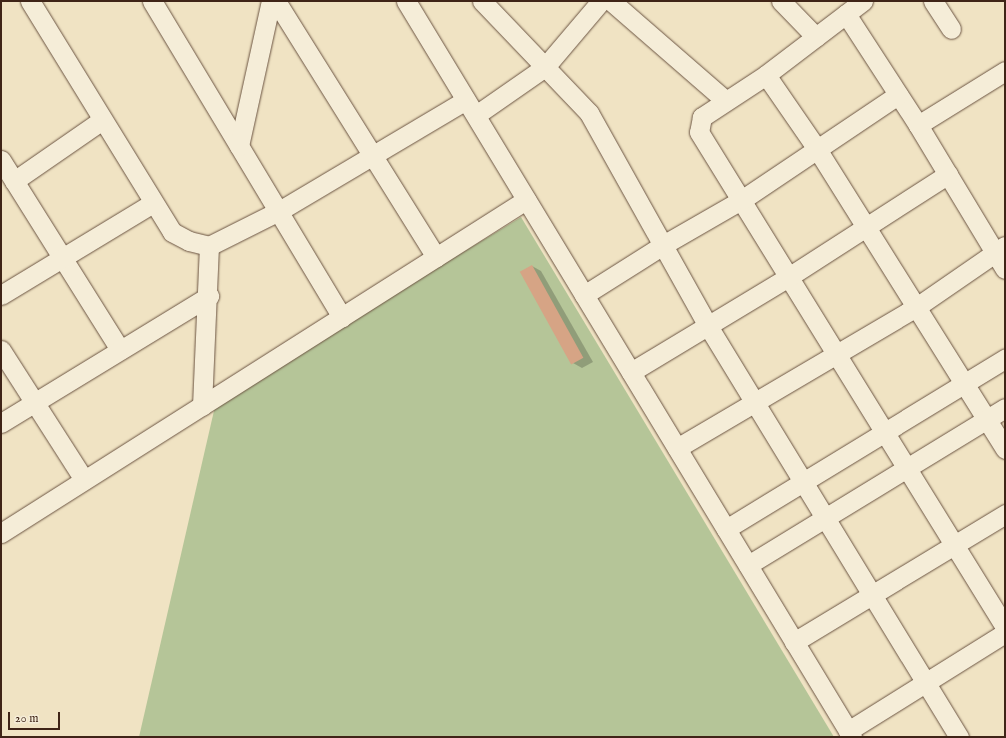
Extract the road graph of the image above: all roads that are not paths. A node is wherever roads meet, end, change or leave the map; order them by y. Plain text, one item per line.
1 (30, 1) edge
2 (152, 1) edge
3 (271, 1) edge
4 (276, 1) edge
5 (406, 1) edge
6 (482, 1) edge
7 (601, 1) edge
8 (610, 1) edge
9 (782, 1) edge
10 (863, 1) edge
11 (933, 1) edge
12 (846, 14) junction
13 (951, 29) dead end
14 (816, 37) junction
15 (545, 67) junction
16 (1005, 72) edge
17 (766, 75) junction
18 (898, 95) junction
19 (726, 101) junction
20 (471, 107) junction
21 (102, 120) junction
22 (918, 125) junction
23 (239, 146) junction
24 (817, 149) junction
25 (372, 155) junction
26 (1, 160) edge
27 (948, 174) junction
28 (14, 181) junction
29 (743, 199) junction
30 (526, 200) junction
31 (153, 203) junction
32 (279, 211) junction
33 (865, 228) junction
34 (663, 245) junction
35 (209, 246) junction
36 (1000, 249) edge
37 (436, 257) junction
38 (64, 258) junction
39 (1005, 269) edge
40 (790, 276) junction
41 (1, 295) edge
42 (584, 295) junction
43 (209, 296) junction
44 (915, 308) junction
45 (342, 317) junction
46 (708, 326) junction
47 (1, 350) edge
48 (120, 350) junction
49 (837, 354) junction
50 (1005, 358) edge
51 (631, 372) junction
52 (964, 384) junction
53 (755, 402) junction
54 (35, 403) junction
55 (202, 406) junction
56 (1005, 408) edge
57 (986, 419) junction
58 (1, 423) edge
59 (885, 431) junction
60 (677, 448) junction
61 (1005, 449) edge
62 (907, 467) junction
63 (84, 480) junction
64 (803, 482) junction
65 (1005, 514) edge
66 (825, 518) junction
67 (726, 529) junction
68 (1, 533) edge
69 (955, 545) junction
70 (748, 565) junction
71 (872, 595) junction
72 (1005, 627) edge
73 (1005, 633) edge
74 (794, 642) junction
75 (926, 682) junction
76 (850, 734) edge
77 (959, 737) edge

1 - 21 street
2 - 23 street
3 - 23 street
4 - 25 street
5 - 20 street
6 - 15 street
7 - 15 street
8 - 19 street
9 - 14 street
10 - 12 street
11 - 13 street
12 - 14 street
12 - 18 street
14 - 17 street
15 - 20 street
15 - 34 street
16 - 22 street
17 - 19 street
17 - 24 street
18 - 22 street
18 - 24 street
19 - 29 street
20 - 25 street
20 - 30 street
21 - 28 street
21 - 31 street
22 - 27 street
23 - 32 street
24 - 29 street
24 - 33 street
25 - 32 street
25 - 37 street
26 - 28 street
27 - 33 street
27 - 36 street
28 - 38 street
29 - 34 street
29 - 40 street
30 - 37 street
30 - 42 street
31 - 35 street
31 - 38 street
32 - 35 street
32 - 45 street
33 - 40 street
33 - 44 street
34 - 42 street
34 - 46 street
35 - 43 street
36 - 39 street
36 - 44 street
37 - 45 street
38 - 41 street
38 - 48 street
40 - 46 street
40 - 49 street
42 - 51 street
43 - 48 street
43 - 55 street
44 - 49 street
44 - 52 street
45 - 55 street
46 - 51 street
46 - 53 street
47 - 54 street
48 - 54 street
49 - 53 street
49 - 59 street
50 - 52 street
51 - 60 street
52 - 57 street
52 - 59 street
53 - 60 street
53 - 64 street
54 - 58 street
54 - 63 street
55 - 63 street
56 - 57 street
57 - 61 street
57 - 62 street
59 - 62 street
59 - 64 street
60 - 67 street
62 - 66 street
62 - 69 street
63 - 68 street
64 - 66 street
64 - 67 street
65 - 69 street
66 - 70 street
66 - 71 street
67 - 70 street
69 - 71 street
69 - 72 street
70 - 74 street
71 - 74 street
71 - 75 street
73 - 75 street
74 - 76 street
75 - 76 street
75 - 77 street

